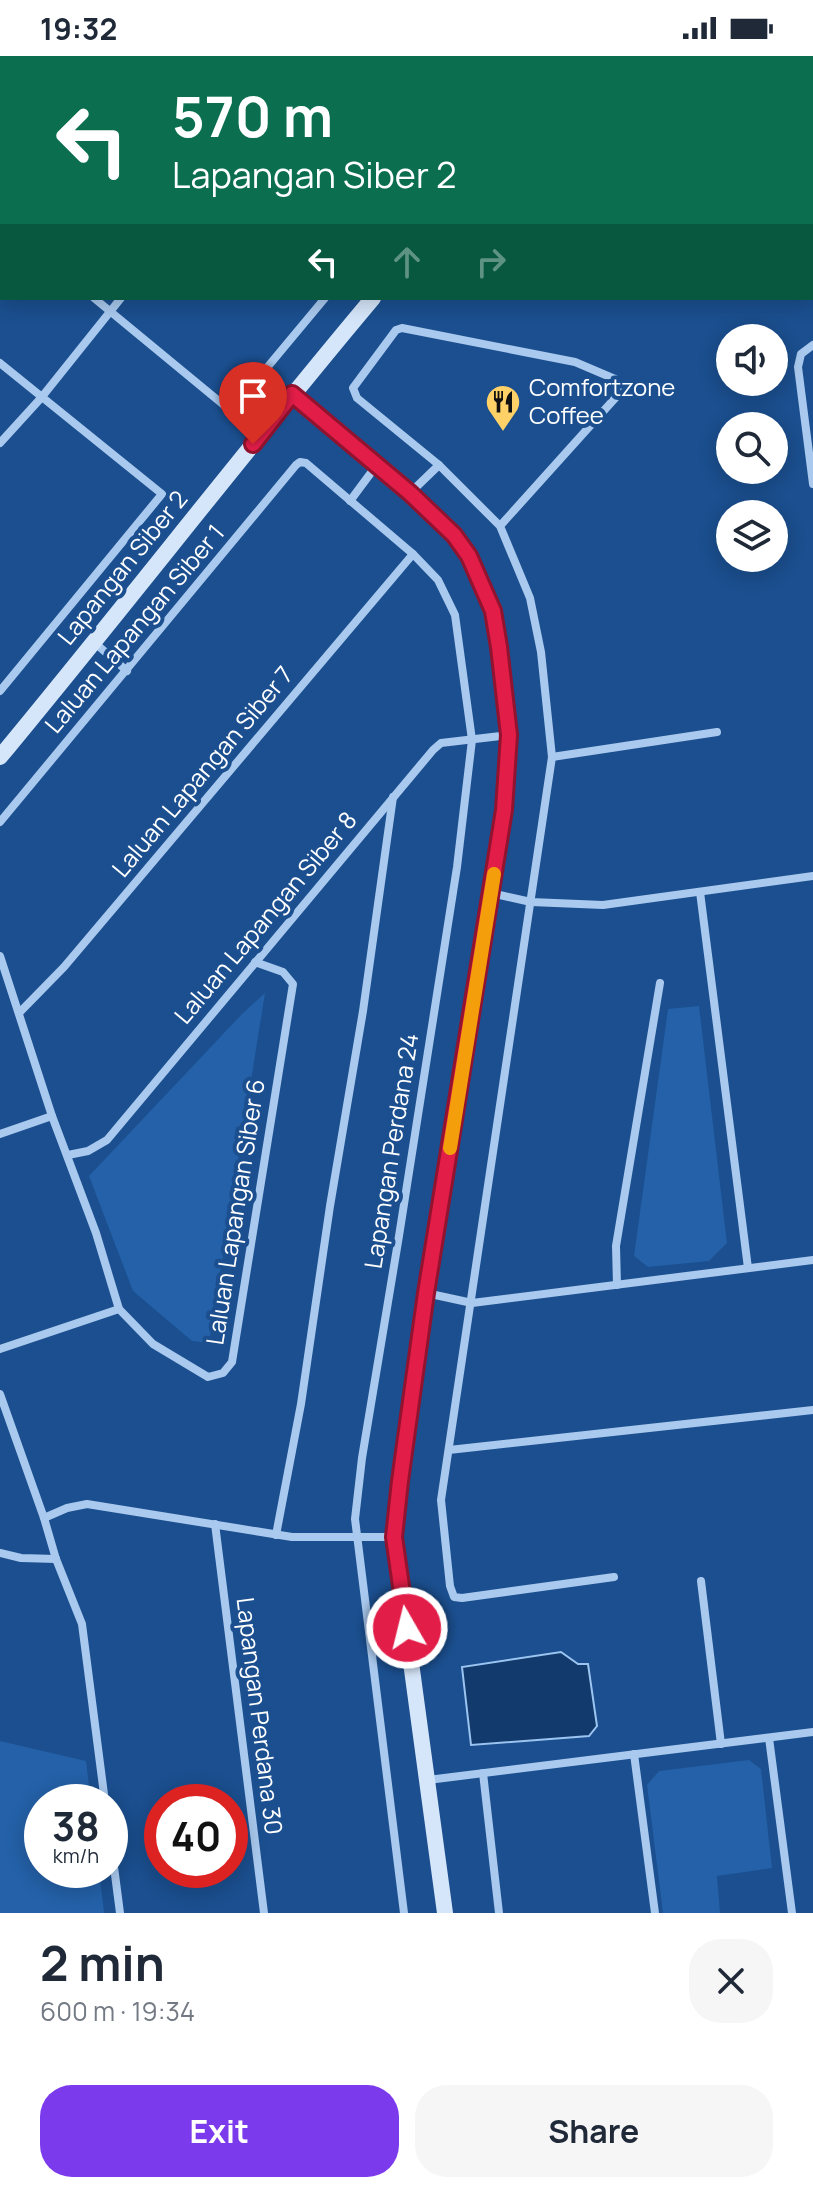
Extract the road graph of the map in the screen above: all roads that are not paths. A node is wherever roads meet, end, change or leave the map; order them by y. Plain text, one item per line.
1 (96, 300) edge
2 (119, 300) edge
3 (323, 300) edge
4 (371, 300) edge
5 (110, 311) junction
6 (813, 345) edge
7 (0, 363) edge
8 (292, 394) junction
9 (41, 398) junction
10 (0, 443) edge
11 (300, 462) joint
12 (439, 465) junction
13 (376, 466) junction
14 (813, 484) edge
15 (410, 493) junction
16 (350, 501) junction
17 (500, 526) junction
18 (413, 554) junction
19 (95, 643) junction
20 (127, 671) junction
21 (0, 691) edge
22 (717, 732) dead end
23 (509, 735) junction
24 (472, 740) junction
25 (0, 757) edge
26 (552, 757) junction
27 (393, 797) junction
28 (0, 822) edge
29 (813, 876) edge
30 (700, 892) junction
31 (491, 893) junction
32 (531, 902) junction
33 (0, 956) edge
34 (255, 962) junction
35 (660, 983) dead end
36 (20, 1012) junction
37 (52, 1116) junction
38 (0, 1134) edge
39 (68, 1155) junction
40 (813, 1260) edge
41 (748, 1268) junction
42 (617, 1285) junction
43 (426, 1293) junction
44 (472, 1303) junction
45 (119, 1309) junction
46 (0, 1349) edge
47 (0, 1394) edge
48 (813, 1410) edge
49 (449, 1450) junction
50 (44, 1518) junction
51 (215, 1524) junction
52 (276, 1535) junction
53 (394, 1537) junction
54 (358, 1538) junction
55 (0, 1553) edge
56 (56, 1559) junction
57 (614, 1577) dead end
58 (701, 1581) dead end
59 (813, 1732) edge
60 (769, 1738) junction
61 (721, 1744) junction
62 (634, 1754) junction
63 (483, 1773) junction
64 (428, 1780) junction
65 (103, 1784) edge
66 (117, 1888) edge
67 (120, 1913) edge
68 (264, 1913) edge
69 (404, 1913) edge
70 (445, 1913) edge
71 (499, 1913) edge
72 (655, 1913) edge
73 (792, 1913) edge

1 - 5 street
2 - 5 street
3 - 5 street
4 - 8 street, Lapangan Siber 2
5 - 9 street
6 - 14 street
7 - 9 street
8 - 13 street
8 - 19 street, Lapangan Siber 2
9 - 10 street
9 - 21 street
11 - 16 street, Lapangan Perdana 24
11 - 20 street, Laluan Lapangan Siber 1
12 - 15 street
12 - 17 street
12 - 17 street
13 - 15 street
13 - 16 street
15 - 23 street
16 - 18 street, Lapangan Perdana 24
17 - 26 street
18 - 24 street, Lapangan Perdana 24
18 - 36 street, Laluan Lapangan Siber 7
19 - 20 street
19 - 25 street, Lapangan Siber 2
20 - 28 street, Laluan Lapangan Siber 1
22 - 26 street
23 - 24 street, Laluan Lapangan Siber 8
23 - 31 street
24 - 27 street, Laluan Lapangan Siber 8
24 - 54 street, Lapangan Perdana 24
26 - 32 street
27 - 34 street, Laluan Lapangan Siber 8
27 - 52 street
29 - 30 street
30 - 32 street
30 - 41 street
31 - 32 street
31 - 43 street
32 - 44 street
33 - 36 street, Laluan Lapangan Siber 6
34 - 39 street, Laluan Lapangan Siber 8
34 - 45 street, Laluan Lapangan Siber 6
35 - 42 street
36 - 37 street, Laluan Lapangan Siber 6
37 - 38 street
37 - 39 street, Laluan Lapangan Siber 6
39 - 45 street, Laluan Lapangan Siber 6
40 - 41 street
41 - 42 street
42 - 44 street
43 - 44 street
43 - 53 street
44 - 49 street
45 - 46 street
47 - 50 street
48 - 49 street
49 - 57 street
50 - 51 street
50 - 56 street
51 - 52 street
51 - 68 street, Lapangan Perdana 30
52 - 54 street
53 - 54 street
53 - 64 street
54 - 69 street, Lapangan Perdana 24
55 - 56 street
56 - 65 street
58 - 61 street
59 - 60 street
60 - 61 street
60 - 73 street
61 - 62 street
62 - 63 street
62 - 72 street
63 - 64 street
63 - 71 street
64 - 70 street
66 - 67 street

